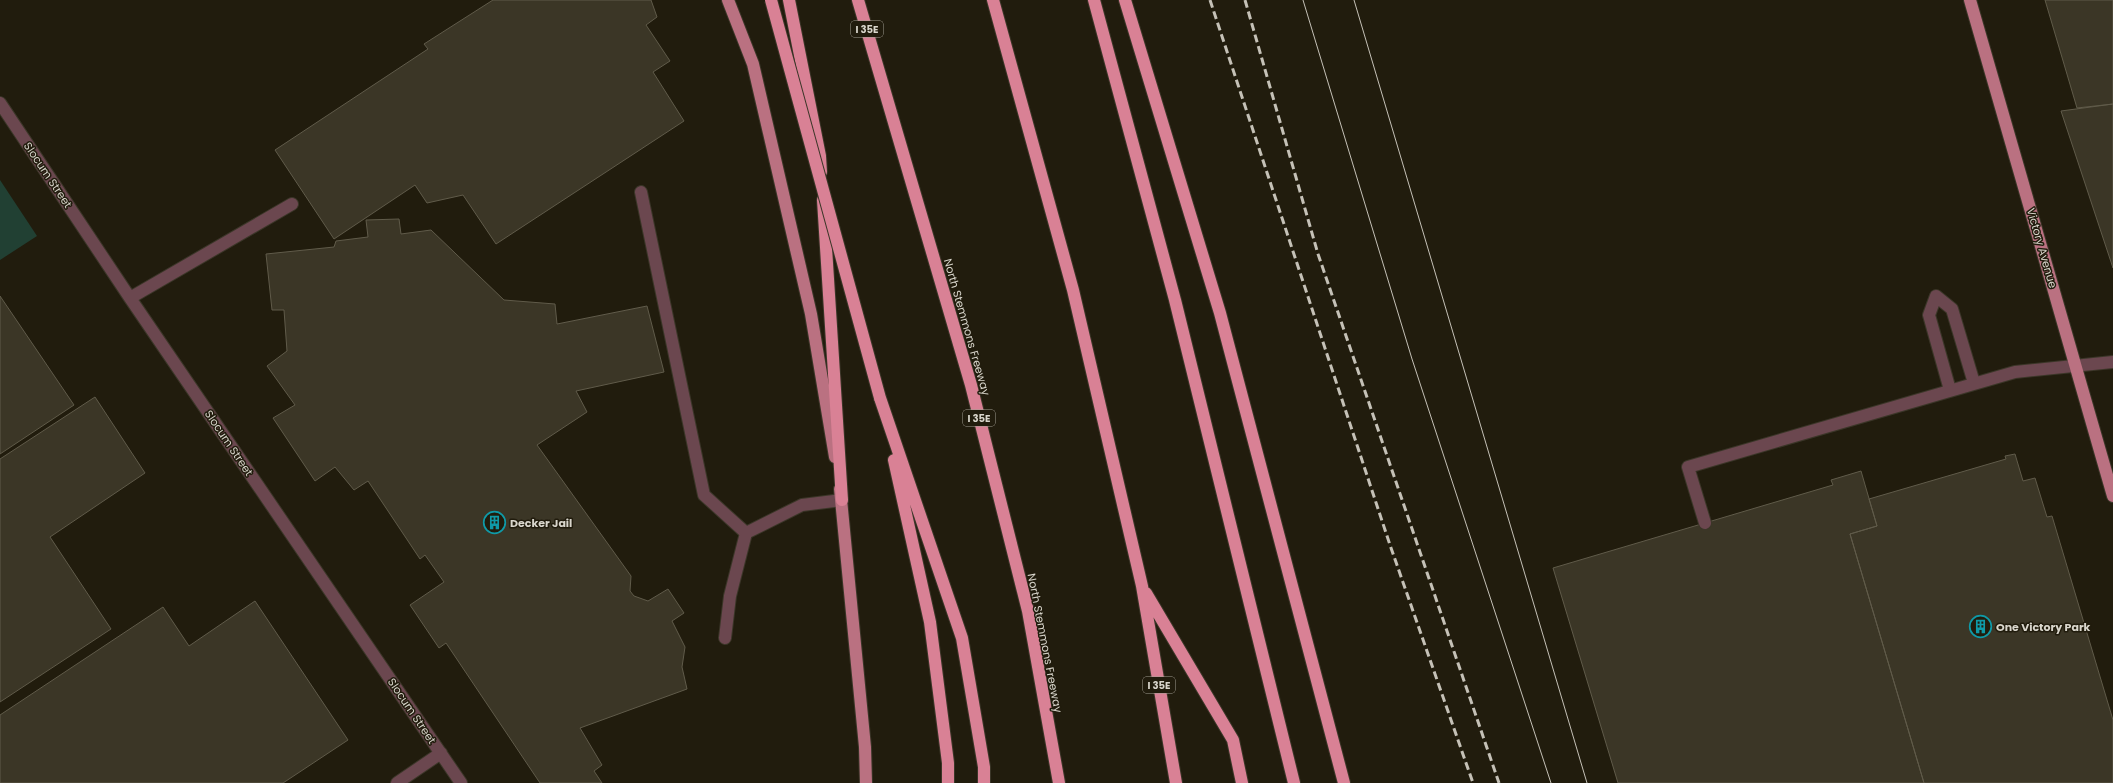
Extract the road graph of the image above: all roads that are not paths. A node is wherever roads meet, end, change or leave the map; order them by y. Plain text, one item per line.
1 (728, 0) edge
2 (771, 0) edge
3 (789, 0) edge
4 (858, 0) edge
5 (993, 0) edge
6 (1094, 0) edge
7 (1125, 0) edge
8 (1970, 0) edge
9 (0, 103) edge
10 (641, 192) dead end
11 (292, 204) dead end
12 (130, 298) junction
13 (2113, 362) edge
14 (2075, 365) junction
15 (1974, 384) junction
16 (1950, 390) junction
17 (880, 398) junction
18 (2113, 496) edge
19 (842, 500) junction
20 (1705, 523) dead end
21 (746, 533) junction
22 (1142, 586) junction
23 (725, 638) dead end
24 (441, 753) junction
25 (397, 783) edge
26 (461, 783) edge
27 (866, 783) edge
28 (948, 783) edge
29 (984, 783) edge
30 (1059, 783) edge
31 (1176, 783) edge
32 (1242, 783) edge
33 (1294, 783) edge
34 (1344, 783) edge

1 - 19 main road
2 - 17 highway, bridge
3 - 19 highway
4 - 30 highway, North Stemmons Freeway / I 35E
5 - 22 highway, I 35E
6 - 33 highway
7 - 34 highway
8 - 14 main road, Victory Avenue
9 - 12 street, Slocum Street
10 - 21 street
11 - 12 street
12 - 24 street, Slocum Street
13 - 14 street
14 - 15 street
14 - 18 main road, Victory Avenue
15 - 16 street
15 - 16 street
16 - 20 street
17 - 28 highway
17 - 29 highway
19 - 21 street
19 - 27 main road
21 - 23 street
22 - 31 highway, I 35E
22 - 32 highway
24 - 25 street
24 - 26 street, Slocum Street

